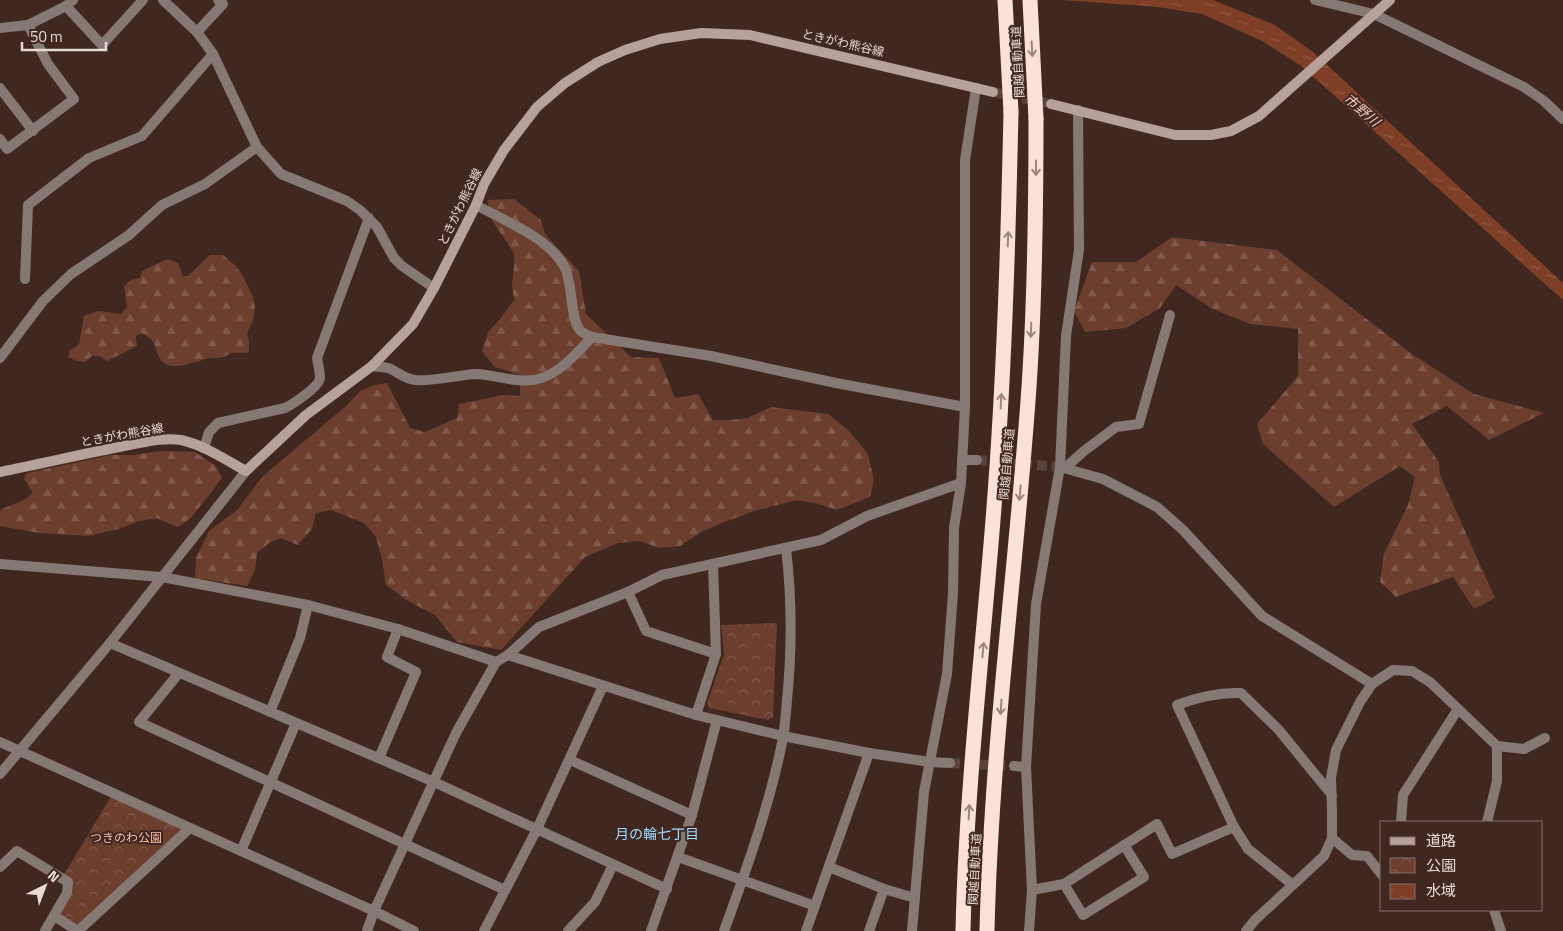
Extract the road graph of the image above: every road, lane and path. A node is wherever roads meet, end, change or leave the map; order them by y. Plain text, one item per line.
1 (143, 0) edge
2 (163, 0) edge
3 (218, 0) edge
4 (1005, 0) edge
5 (1030, 0) edge
6 (1315, 0) edge
7 (1390, 0) edge
8 (69, 3) edge
9 (1374, 14) junction
10 (28, 25) junction
11 (0, 28) edge
12 (197, 32) junction
13 (213, 54) junction
14 (0, 88) edge
15 (976, 88) junction
16 (993, 92) tunnel mouth
17 (1051, 104) tunnel mouth
18 (1078, 110) junction
19 (1563, 119) edge
20 (32, 131) junction
21 (0, 140) edge
22 (257, 147) junction
23 (476, 205) junction
24 (369, 218) junction
25 (25, 279) dead end
26 (434, 288) junction
27 (1170, 315) dead end
28 (592, 336) junction
29 (0, 358) edge
30 (372, 366) junction
31 (965, 407) junction
32 (204, 448) junction
33 (962, 460) junction
34 (977, 460) tunnel mouth
35 (1062, 468) junction
36 (1, 470) edge
37 (246, 472) junction
38 (961, 483) junction
39 (786, 548) junction
40 (0, 564) edge
41 (713, 564) junction
42 (162, 577) junction
43 (628, 592) junction
44 (308, 605) junction
45 (398, 629) junction
46 (110, 643) junction
47 (716, 654) junction
48 (508, 655) junction
49 (496, 662) junction
50 (179, 673) junction
51 (1372, 684) junction
52 (603, 686) junction
53 (1458, 709) junction
54 (270, 712) junction
55 (696, 715) junction
56 (717, 720) junction
57 (296, 723) junction
58 (783, 736) junction
59 (1545, 738) dead end
60 (0, 742) edge
61 (1497, 746) junction
62 (20, 752) junction
63 (869, 753) junction
64 (379, 758) junction
65 (570, 760) junction
66 (930, 762) junction
67 (950, 763) tunnel mouth
68 (1014, 766) tunnel mouth
69 (1026, 767) junction
70 (0, 774) edge
71 (434, 782) junction
72 (269, 783) junction
73 (1332, 795) junction
74 (692, 815) junction
75 (1401, 821) edge
76 (1487, 821) edge
77 (1234, 827) junction
78 (190, 828) junction
79 (537, 829) junction
80 (1332, 838) junction
81 (406, 843) junction
82 (1124, 845) junction
83 (241, 851) junction
84 (678, 857) junction
85 (613, 865) junction
86 (0, 866) edge
87 (829, 867) junction
88 (1380, 872) edge
89 (742, 881) junction
90 (1064, 884) junction
91 (1293, 885) junction
92 (667, 889) junction
93 (505, 890) junction
94 (884, 890) junction
95 (1032, 890) junction
96 (915, 898) junction
97 (815, 906) junction
98 (374, 911) junction
99 (1494, 911) edge
100 (54, 916) junction
101 (45, 931) edge
102 (367, 931) edge
103 (414, 931) edge
104 (484, 931) edge
105 (568, 931) edge
106 (651, 931) edge
107 (724, 931) edge
108 (806, 931) edge
109 (869, 931) edge
110 (912, 931) edge
111 (963, 931) edge
112 (988, 931) edge
113 (1029, 931) edge
114 (1246, 931) edge
115 (1501, 931) edge

1 - 8 street
2 - 12 street
3 - 12 street
111 -> 4 highway, 関越自動車道, bridge
5 -> 112 highway, 関越自動車道, bridge
6 - 9 street
7 - 9 main road
8 - 10 street
9 - 18 main road
9 - 19 street
10 - 11 street
10 - 20 street
12 - 13 street
13 - 22 street
13 - 25 street
14 - 20 street
15 - 16 main road, ときがわ熊谷線
15 - 23 main road, ときがわ熊谷線
15 - 31 street
17 - 18 main road
18 - 35 street
20 - 21 street
22 - 24 street
22 - 29 street
23 - 26 main road, ときがわ熊谷線
23 - 28 street
24 - 26 street
24 - 32 street
26 - 30 main road, ときがわ熊谷線
27 - 35 street
28 - 30 street
28 - 31 street
30 - 37 main road, ときがわ熊谷線
31 - 33 street
32 - 36 main road, ときがわ熊谷線
32 - 37 main road, ときがわ熊谷線
33 - 34 street
33 - 38 street
35 - 51 street
35 - 69 street
37 - 42 street
38 - 39 street
38 - 66 street
39 - 41 street
39 - 58 street
40 - 42 street
41 - 43 street
41 - 47 street
42 - 44 street
42 - 46 street
43 - 47 street
43 - 48 street
44 - 45 street
44 - 54 street
45 - 49 street
45 - 64 street
46 - 50 street
46 - 62 street
47 - 55 street
48 - 49 street
48 - 52 street
49 - 71 street
50 - 54 street
50 - 72 street
51 - 53 street
51 - 73 street
52 - 55 street
52 - 65 street
53 - 61 street
53 - 75 street
54 - 57 street
55 - 56 street
56 - 58 street
56 - 74 street
57 - 64 street
57 - 72 street
58 - 63 street
58 - 89 street
59 - 61 street
60 - 62 street
61 - 76 street
62 - 70 street
62 - 78 street
63 - 66 street
63 - 87 street
64 - 71 street
65 - 74 street
65 - 79 street
66 - 67 street
66 - 96 street
68 - 69 street
69 - 95 street
71 - 79 street
71 - 81 street
72 - 81 street
72 - 83 street
73 - 77 street
73 - 80 street
74 - 84 street
77 - 82 street
77 - 91 street
78 - 83 street
78 - 100 street
79 - 85 street
79 - 93 street
80 - 88 street
80 - 91 street
81 - 93 street
81 - 98 street
82 - 90 street
82 - 90 street
83 - 98 street
84 - 89 street
84 - 92 street
85 - 92 street
85 - 105 street
86 - 100 street
87 - 94 street
87 - 97 street
89 - 97 street
89 - 107 street
90 - 95 street
91 - 114 street
92 - 106 street
93 - 104 street
94 - 96 street
94 - 109 street
95 - 113 street
96 - 110 street
97 - 108 street
98 - 102 street
98 - 103 street
99 - 115 street
100 - 101 street

